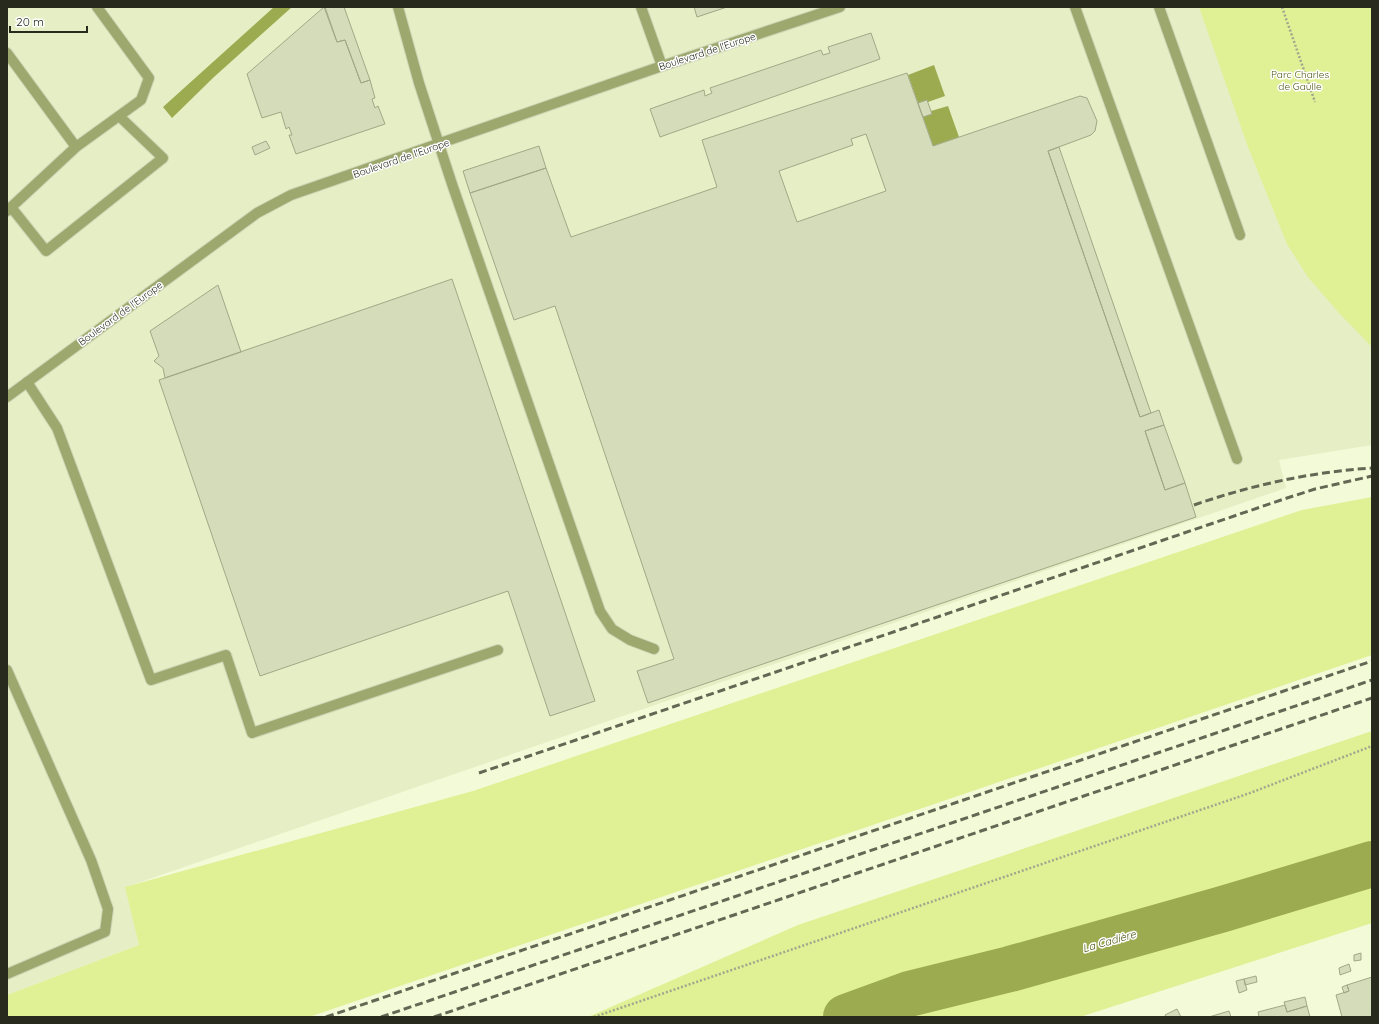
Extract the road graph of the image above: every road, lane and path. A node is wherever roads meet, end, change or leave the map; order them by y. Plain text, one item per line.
1 (97, 7) edge
2 (398, 7) edge
3 (641, 7) edge
4 (840, 7) edge
5 (1076, 7) edge
6 (1159, 7) edge
7 (1282, 7) edge
8 (7, 53) edge
9 (662, 66) junction
10 (1315, 102) dead end
11 (119, 116) junction
12 (439, 144) junction
13 (76, 147) junction
14 (9, 209) edge
15 (1240, 235) dead end
16 (27, 382) junction
17 (7, 397) edge
18 (1237, 459) dead end
19 (654, 649) dead end
20 (498, 650) dead end
21 (7, 670) edge
22 (1372, 746) edge
23 (7, 974) edge
24 (594, 1017) edge

1 - 11 street
2 - 12 street
3 - 9 street
4 - 9 street, Boulevard de l'Europe
5 - 18 street
6 - 15 street
7 - 10 path
8 - 13 street
9 - 12 street, Boulevard de l'Europe
11 - 13 street
11 - 14 street
12 - 16 street, Boulevard de l'Europe
12 - 19 street
13 - 14 street
16 - 17 street, Boulevard de l'Europe
16 - 20 street
21 - 23 street
22 - 24 path

